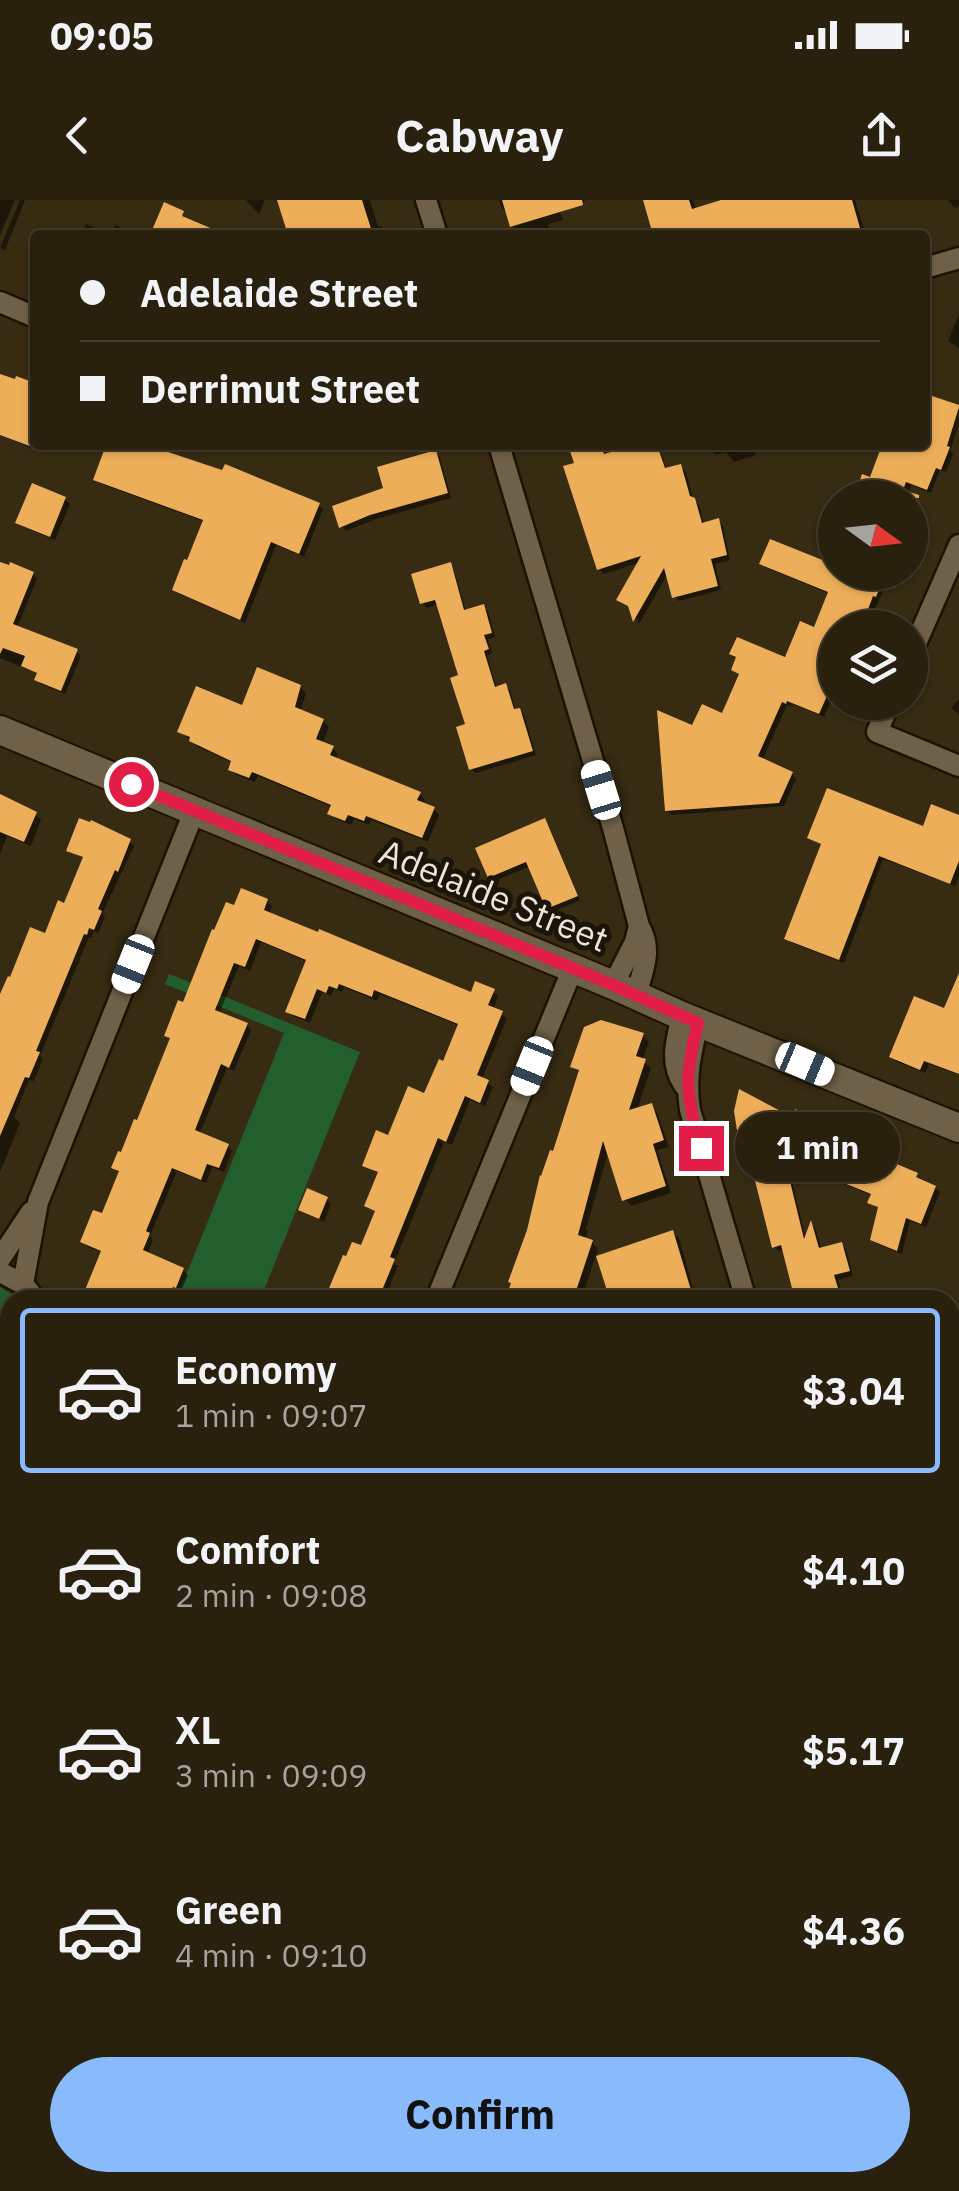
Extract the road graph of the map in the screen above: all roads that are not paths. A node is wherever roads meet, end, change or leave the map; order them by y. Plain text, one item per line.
1 (426, 200) edge
2 (435, 230) edge
3 (959, 258) edge
4 (930, 267) edge
5 (0, 302) edge
6 (30, 315) edge
7 (500, 450) edge
8 (959, 545) edge
9 (928, 616) edge
10 (882, 720) edge
11 (0, 730) edge
12 (959, 766) edge
13 (194, 812) junction
14 (573, 968) junction
15 (624, 990) junction
16 (690, 1020) junction
17 (959, 1128) edge
18 (38, 1202) junction
19 (0, 1260) edge
20 (0, 1272) edge
21 (27, 1290) edge
22 (30, 1290) edge
23 (440, 1290) edge
24 (743, 1290) edge

1 - 2 street
3 - 4 street
5 - 6 street
7 - 15 street
8 - 9 street
10 - 12 street
11 - 13 street, Adelaide Street
13 - 14 street, Adelaide Street
13 - 18 street
14 - 15 street, Adelaide Street
14 - 23 street
15 - 16 street, Adelaide Street
16 - 17 street, Adelaide Street
16 - 24 street
18 - 19 street
18 - 22 street
20 - 21 street

